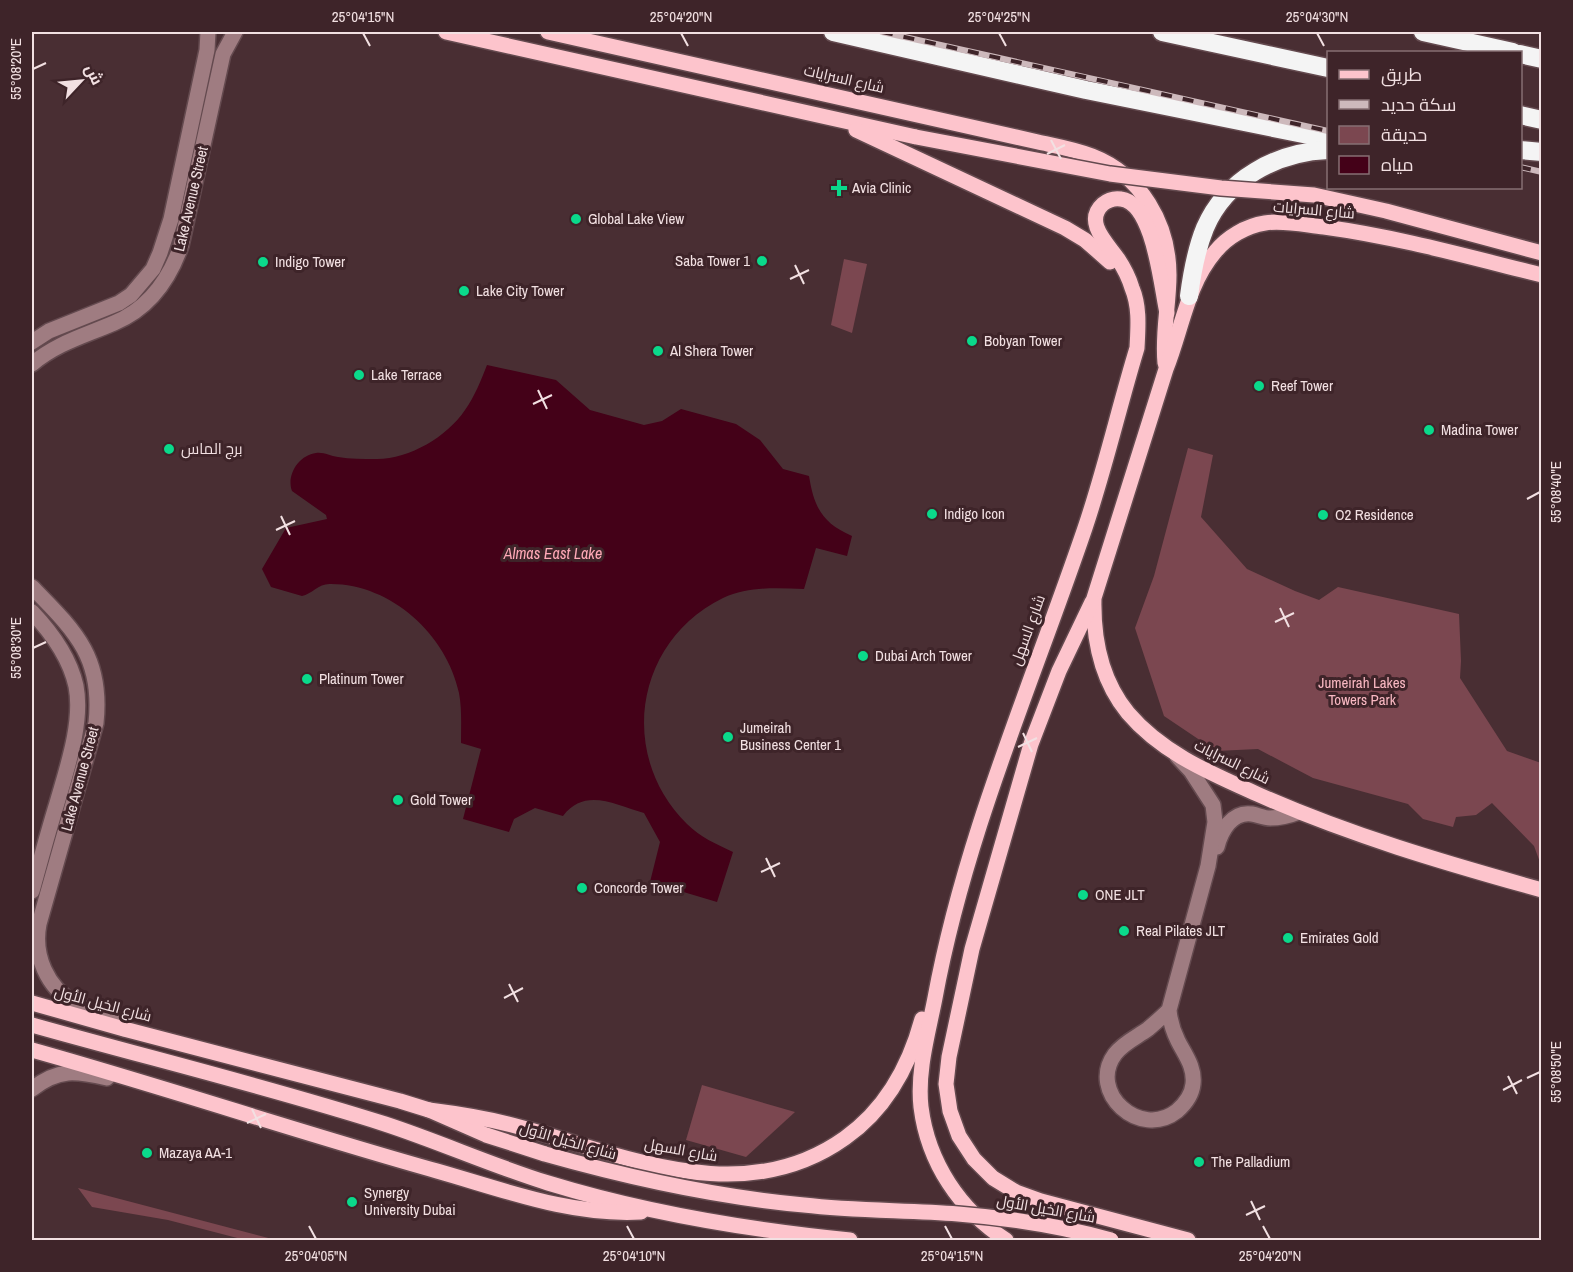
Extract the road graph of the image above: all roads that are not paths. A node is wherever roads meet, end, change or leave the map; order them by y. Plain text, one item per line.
1 (208, 32) edge
2 (235, 32) edge
3 (446, 32) edge
4 (548, 32) edge
5 (833, 32) edge
6 (1162, 32) edge
7 (1423, 32) edge
8 (1508, 51) edge
9 (1522, 54) edge
10 (1542, 59) edge
11 (1327, 68) edge
12 (1522, 115) edge
13 (829, 117) junction
14 (1542, 120) edge
15 (1327, 140) edge
16 (1327, 150) edge
17 (1522, 150) edge
18 (1542, 152) edge
19 (1542, 253) edge
20 (1542, 275) edge
21 (1133, 291) junction
22 (1189, 296) junction
23 (1167, 313) junction
24 (32, 342) edge
25 (32, 364) edge
26 (1166, 369) junction
27 (32, 587) edge
28 (1094, 598) junction
29 (32, 612) edge
30 (1173, 752) junction
31 (1299, 812) junction
32 (1208, 866) junction
33 (1542, 890) edge
34 (32, 891) edge
35 (38, 952) junction
36 (32, 970) edge
37 (938, 980) junction
38 (32, 1003) edge
39 (1168, 1010) junction
40 (32, 1025) edge
41 (124, 1029) junction
42 (32, 1050) edge
43 (136, 1079) junction
44 (32, 1089) edge
45 (429, 1110) junction
46 (661, 1211) junction
47 (850, 1240) edge
48 (1006, 1240) edge
49 (1111, 1240) edge
50 (1188, 1240) edge

1 - 24 street, Lake Avenue Street
2 - 25 street, Lake Avenue Street
3 - 13 main road, شارع السرايات
4 - 23 main road, شارع السرايات
5 - 15 highway
6 - 11 highway
7 - 8 highway
9 - 10 highway
12 - 14 highway
13 - 19 main road, شارع السرايات, bridge
13 - 21 main road, شارع السرايات
16 - 22 highway
17 - 18 highway
20 - 22 main road, شارع السرايات
21 - 23 main road
21 - 37 main road, شارع السهل
22 - 26 main road, شارع السرايات
23 - 26 main road, شارع السرايات
26 - 28 main road, شارع السرايات
27 - 35 street, Lake Avenue Street
28 - 30 main road, شارع السرايات
28 - 50 main road
29 - 34 street, Lake Avenue Street
30 - 31 main road, شارع السرايات
30 - 32 street
31 - 32 street
31 - 33 main road, شارع السرايات
32 - 39 street
35 - 36 street, Lake Avenue Street
35 - 41 street, Lake Avenue Street
37 - 45 main road, شارع السهل
37 - 48 main road, شارع السهل
38 - 41 main road, شارع الخيل الأول
39 - 39 street
40 - 46 main road
41 - 45 main road, شارع الخيل الأول
42 - 43 main road
43 - 44 street
43 - 46 main road
45 - 49 main road, شارع الخيل الأول, bridge
46 - 47 main road

